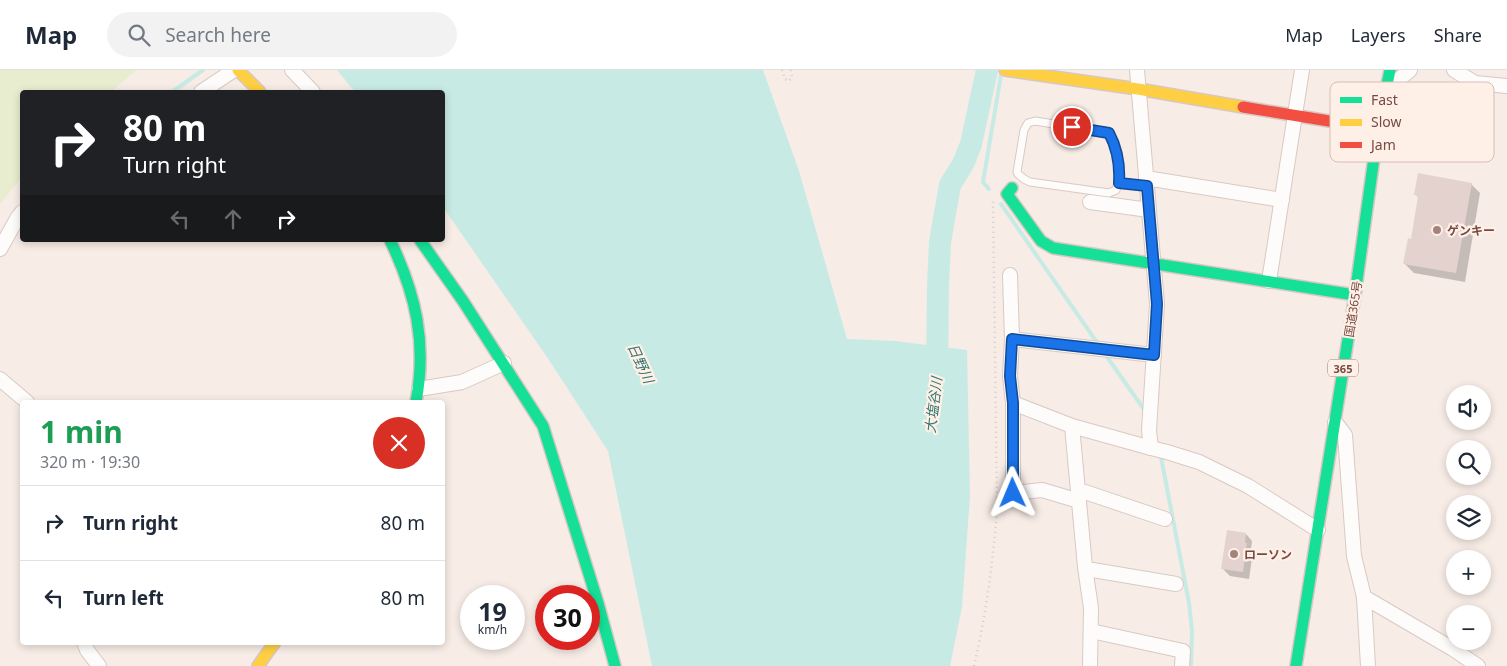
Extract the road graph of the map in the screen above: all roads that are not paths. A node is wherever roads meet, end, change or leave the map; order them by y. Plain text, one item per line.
1 (234, 70) edge
2 (238, 70) edge
3 (292, 70) edge
4 (1008, 70) edge
5 (1137, 70) edge
6 (1302, 70) edge
7 (1410, 70) edge
8 (1454, 70) edge
9 (1395, 82) edge
10 (1473, 82) edge
11 (1494, 85) edge
12 (1507, 86) edge
13 (1138, 89) junction
14 (204, 90) edge
15 (258, 90) edge
16 (311, 90) edge
17 (1295, 115) junction
18 (1330, 121) edge
19 (1374, 162) edge
20 (1147, 182) junction
21 (1119, 183) junction
22 (1009, 191) road end
23 (1282, 200) junction
24 (1090, 202) dead end
25 (1149, 210) junction
26 (20, 215) edge
27 (391, 242) edge
28 (421, 242) edge
29 (0, 249) edge
30 (1154, 264) junction
31 (1010, 275) dead end
32 (1270, 281) junction
33 (1355, 295) junction
34 (1012, 339) junction
35 (1154, 355) junction
36 (504, 363) junction
37 (0, 379) edge
38 (418, 396) edge
39 (25, 400) edge
40 (1013, 403) junction
41 (1335, 422) junction
42 (1072, 426) junction
43 (1151, 448) junction
44 (1079, 496) junction
45 (1165, 519) dead end
46 (1318, 530) junction
47 (1086, 570) junction
48 (1176, 584) dead end
49 (1364, 597) junction
50 (1091, 632) junction
51 (85, 645) edge
52 (273, 645) edge
53 (99, 666) edge
54 (258, 666) edge
55 (615, 666) edge
56 (1090, 666) edge
57 (1182, 666) edge
58 (1296, 666) edge
59 (1368, 666) edge
60 (1478, 666) edge

1 - 14 street
2 - 15 main road
3 - 16 street
4 - 13 main road
5 - 13 street
6 - 17 street
7 - 9 street
8 - 10 street
11 - 12 street
13 - 17 main road
13 - 20 street
17 - 18 main road
17 - 23 street
19 - 33 main road, 国道365号 / 365
20 - 21 lane
20 - 23 street
20 - 25 street
21 - 21 lane
22 - 30 main road
23 - 32 street
24 - 25 street
25 - 30 street
26 - 29 street
27 - 38 main road
28 - 36 main road
30 - 32 main road
30 - 35 street
31 - 34 street
32 - 33 main road
33 - 41 main road, 国道365号 / 365
34 - 35 street
34 - 40 street
35 - 43 street
36 - 38 street
36 - 55 main road
37 - 39 street
40 - 42 street
40 - 44 street
41 - 46 main road, 国道365号 / 365
41 - 49 street
42 - 43 street
42 - 44 street
43 - 46 street
44 - 45 street
44 - 47 street
46 - 58 main road, 国道365号 / 365
47 - 48 street
47 - 50 street
49 - 59 street
49 - 60 street
50 - 56 street
50 - 57 street
51 - 53 street
52 - 54 main road

